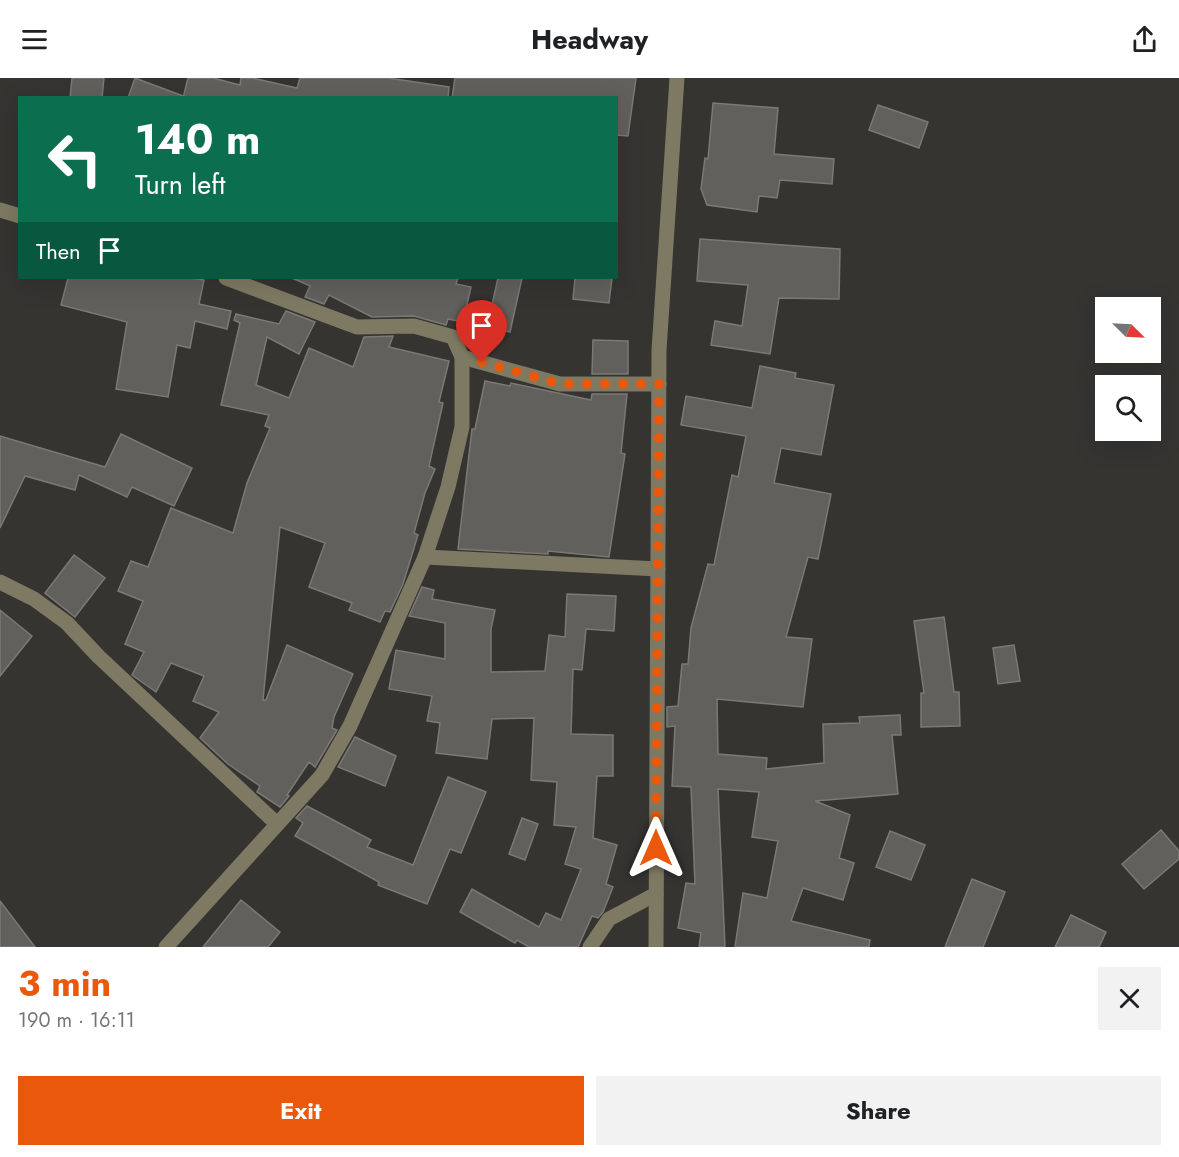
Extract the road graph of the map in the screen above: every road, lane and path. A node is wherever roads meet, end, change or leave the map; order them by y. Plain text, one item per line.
1 (677, 78) edge
2 (0, 210) edge
3 (18, 215) edge
4 (229, 279) edge
5 (462, 357) junction
6 (659, 384) junction
7 (425, 557) junction
8 (658, 569) junction
9 (0, 582) edge
10 (277, 824) junction
11 (656, 894) junction
12 (166, 947) edge
13 (590, 947) edge
14 (656, 947) edge

1 - 6 street
2 - 3 street
4 - 5 street
5 - 6 street
5 - 7 street
6 - 8 street
7 - 8 street
7 - 10 street
8 - 11 street
9 - 10 street
10 - 12 street
11 - 13 street
11 - 14 street

